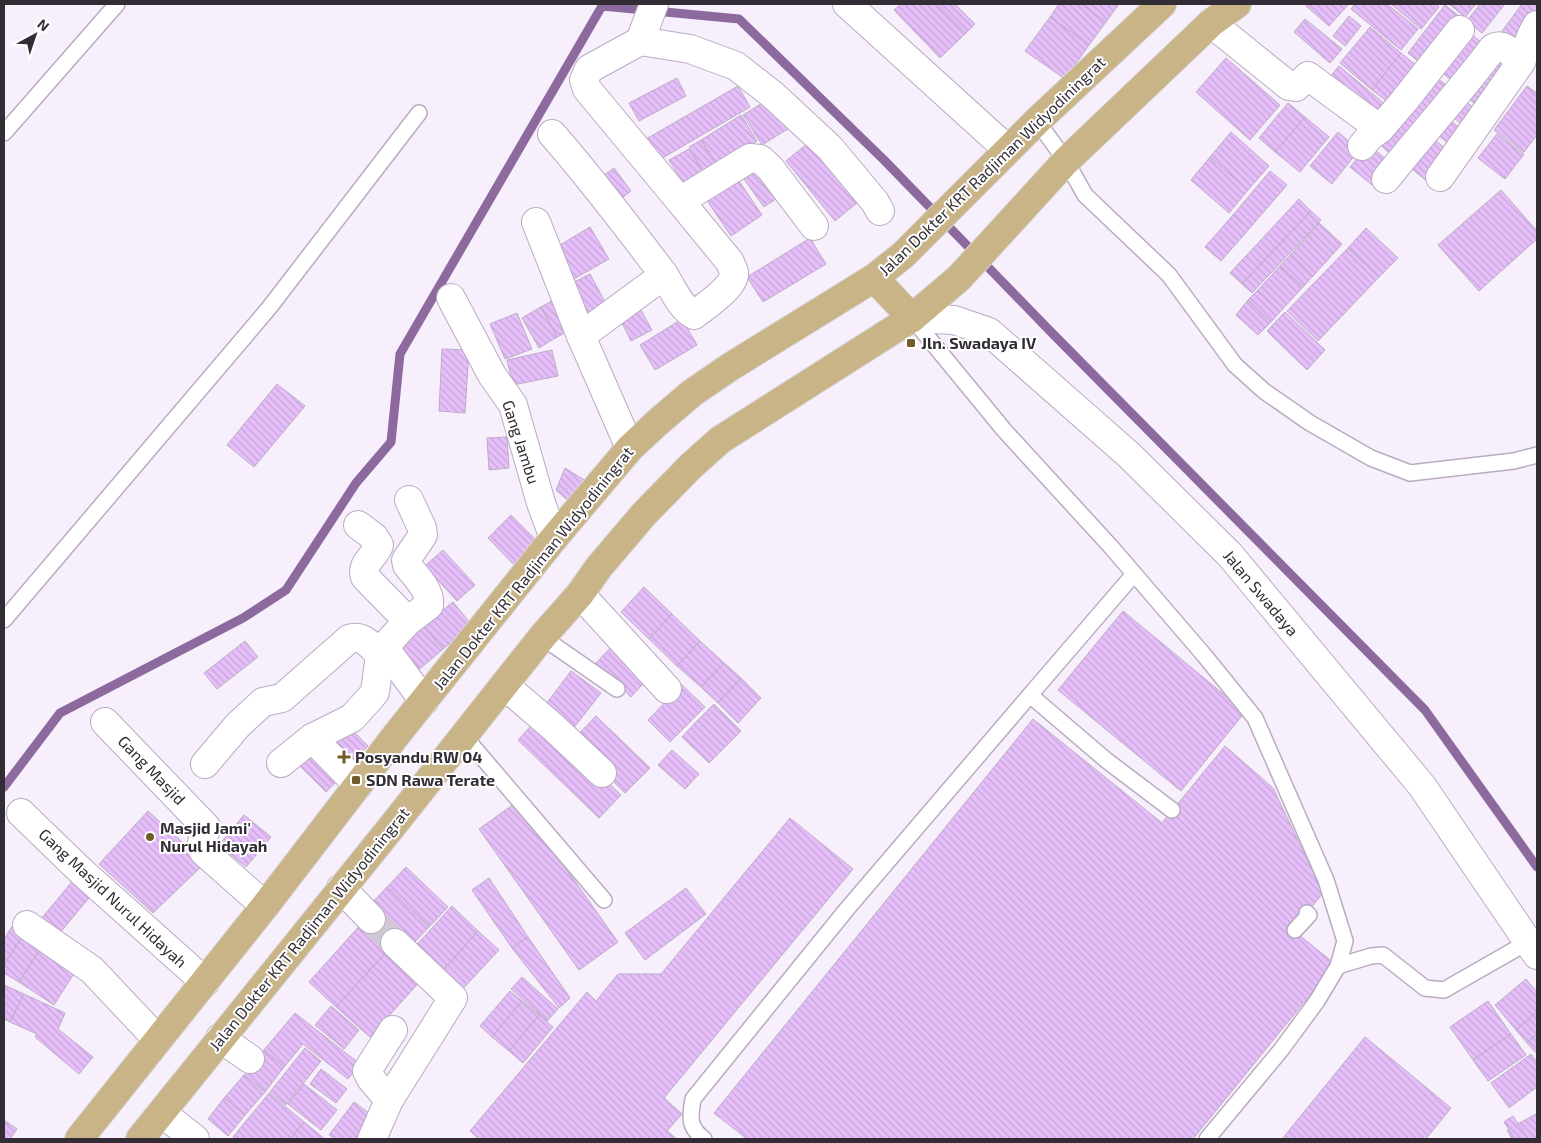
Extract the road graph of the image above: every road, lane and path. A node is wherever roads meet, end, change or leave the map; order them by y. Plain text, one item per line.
1 (117, 4) edge
2 (847, 4) edge
3 (1162, 4) edge
4 (1237, 4) edge
5 (1211, 22) junction
6 (647, 23) edge
7 (1537, 25) edge
8 (1460, 30) dead end
9 (1521, 62) junction
10 (419, 113) dead end
11 (1037, 121) junction
12 (4, 133) edge
13 (552, 134) dead end
14 (999, 160) junction
15 (1066, 161) junction
16 (1440, 177) dead end
17 (1386, 179) dead end
18 (680, 201) junction
19 (880, 211) dead end
20 (536, 222) dead end
21 (814, 226) dead end
22 (664, 275) junction
23 (874, 278) junction
24 (450, 298) dead end
25 (912, 318) junction
26 (581, 336) junction
27 (630, 448) junction
28 (1537, 455) edge
29 (409, 500) dead end
30 (358, 525) dead end
31 (554, 538) junction
32 (1134, 574) junction
33 (580, 594) junction
34 (4, 620) edge
35 (408, 621) junction
36 (542, 637) junction
37 (382, 651) junction
38 (504, 686) junction
39 (617, 689) dead end
40 (667, 689) dead end
41 (1030, 695) junction
42 (424, 700) junction
43 (106, 722) dead end
44 (464, 736) junction
45 (312, 738) junction
46 (281, 762) dead end
47 (205, 764) dead end
48 (602, 773) dead end
49 (358, 785) junction
50 (1172, 810) dead end
51 (21, 813) dead end
52 (341, 888) junction
53 (604, 900) dead end
54 (265, 906) junction
55 (1307, 913) dead end
56 (371, 919) tunnel mouth
57 (27, 925) dead end
58 (1295, 930) dead end
59 (395, 943) tunnel mouth
60 (1534, 944) edge
61 (1338, 966) junction
62 (205, 982) junction
63 (393, 1030) dead end
64 (220, 1038) junction
65 (158, 1040) junction
66 (250, 1059) dead end
67 (389, 1100) junction
68 (162, 1113) junction
69 (79, 1139) edge
70 (140, 1139) edge
71 (194, 1139) edge
72 (372, 1139) edge
73 (704, 1139) edge
74 (1208, 1139) edge

1 - 12 lane
2 - 14 street
3 - 11 main road, Jalan Dokter KRT Radjiman Widyodiningrat
4 - 5 main road, Jalan Dokter KRT Radjiman Widyodiningrat
5 - 8 street
5 - 15 main road, Jalan Dokter KRT Radjiman Widyodiningrat
6 - 18 street
6 - 19 street
7 - 9 street
9 - 16 street
9 - 17 street
10 - 34 lane
11 - 14 main road, Jalan Dokter KRT Radjiman Widyodiningrat
11 - 15 lane
13 - 22 street
14 - 23 main road, Jalan Dokter KRT Radjiman Widyodiningrat
15 - 25 main road, Jalan Dokter KRT Radjiman Widyodiningrat
15 - 28 lane
18 - 21 street
18 - 22 street
20 - 26 street
22 - 26 street
23 - 25 main road
23 - 27 main road, Jalan Dokter KRT Radjiman Widyodiningrat
24 - 31 street, Gang Jambu
25 - 32 lane
25 - 33 main road, Jalan Dokter KRT Radjiman Widyodiningrat
25 - 60 street, Jalan Swadaya
26 - 27 street
27 - 31 main road, Jalan Dokter KRT Radjiman Widyodiningrat
29 - 35 street
30 - 35 street
31 - 42 main road, Jalan Dokter KRT Radjiman Widyodiningrat
32 - 41 lane
32 - 61 lane
33 - 36 main road, Jalan Dokter KRT Radjiman Widyodiningrat
33 - 40 street
35 - 37 street
36 - 38 main road, Jalan Dokter KRT Radjiman Widyodiningrat
36 - 39 lane
37 - 42 street
37 - 45 street
37 - 47 street
38 - 44 main road, Jalan Dokter KRT Radjiman Widyodiningrat
38 - 48 street
41 - 50 lane
41 - 73 lane
42 - 49 main road, Jalan Dokter KRT Radjiman Widyodiningrat
43 - 54 street, Gang Masjid
44 - 52 main road, Jalan Dokter KRT Radjiman Widyodiningrat
44 - 53 lane
45 - 46 street
45 - 49 street
49 - 54 main road, Jalan Dokter KRT Radjiman Widyodiningrat
51 - 62 street, Gang Masjid Nurul Hidayah
52 - 56 street
52 - 64 main road, Jalan Dokter KRT Radjiman Widyodiningrat
54 - 62 main road, Jalan Dokter KRT Radjiman Widyodiningrat
55 - 58 lane
57 - 65 street
59 - 67 street
60 - 61 lane
61 - 74 lane
62 - 65 main road, Jalan Dokter KRT Radjiman Widyodiningrat
63 - 67 street
64 - 66 street
64 - 68 main road, Jalan Dokter KRT Radjiman Widyodiningrat
65 - 69 main road, Jalan Dokter KRT Radjiman Widyodiningrat
67 - 72 street
68 - 70 main road, Jalan Dokter KRT Radjiman Widyodiningrat
68 - 71 street

